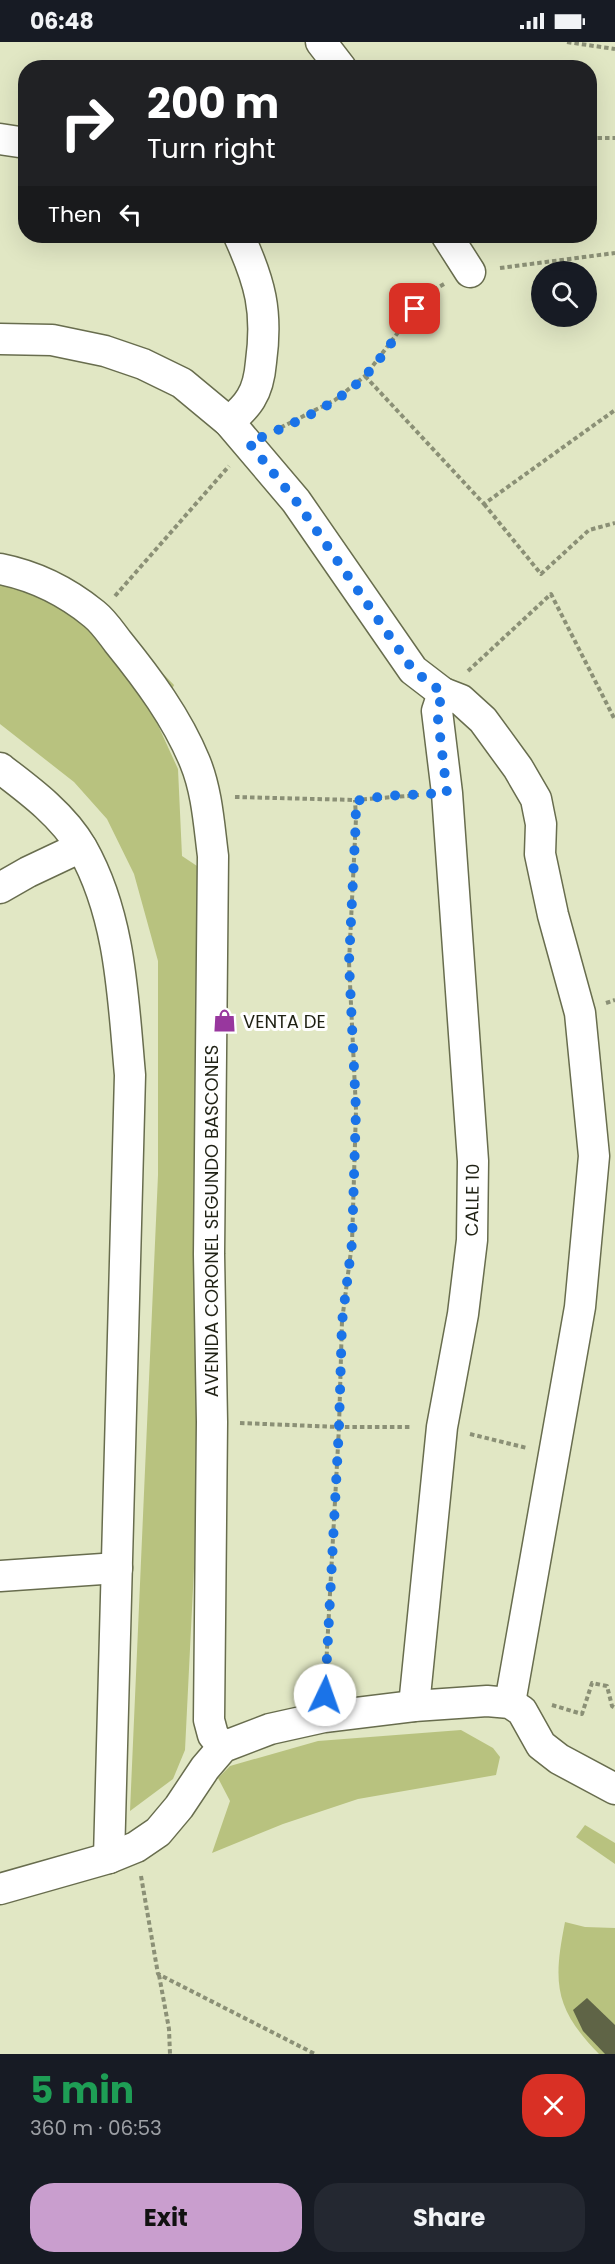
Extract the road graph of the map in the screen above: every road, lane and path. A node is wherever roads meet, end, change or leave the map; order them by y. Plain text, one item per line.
1 (321, 42) edge
2 (567, 42) edge
3 (615, 50) edge
4 (335, 60) edge
5 (597, 138) edge
6 (615, 138) edge
7 (0, 139) edge
8 (18, 142) edge
9 (242, 243) edge
10 (451, 243) edge
11 (615, 254) edge
12 (470, 272) junction
13 (0, 339) edge
14 (365, 376) junction
15 (615, 410) edge
16 (239, 433) junction
17 (484, 504) junction
18 (615, 523) edge
19 (0, 568) edge
20 (97, 616) junction
21 (443, 693) junction
22 (615, 720) edge
23 (0, 768) edge
24 (447, 793) junction
25 (205, 796) junction
26 (355, 801) junction
27 (81, 847) junction
28 (0, 888) edge
29 (212, 1422) junction
30 (339, 1427) junction
31 (442, 1427) junction
32 (554, 1454) junction
33 (117, 1568) junction
34 (0, 1576) edge
35 (510, 1703) junction
36 (414, 1706) junction
37 (615, 1708) edge
38 (324, 1717) junction
39 (223, 1747) junction
40 (615, 1789) edge
41 (123, 1853) junction
42 (0, 1889) edge
43 (158, 1974) junction
44 (170, 2054) edge
45 (315, 2054) edge

1 - 4 street
2 - 3 path
5 - 6 path
7 - 8 street
9 - 16 street
10 - 12 street
11 - 12 path
12 - 14 path
13 - 16 street
14 - 16 path
14 - 17 path
15 - 17 path
16 - 20 path
16 - 21 street
17 - 18 path
19 - 20 street, AVENIDA CORONEL SEGUNDO BASCONES
20 - 25 street, AVENIDA CORONEL SEGUNDO BASCONES
21 - 22 path
21 - 24 street, CALLE 10
21 - 32 street
23 - 27 street
24 - 26 path
24 - 31 street, CALLE 10
25 - 26 path
25 - 29 street, AVENIDA CORONEL SEGUNDO BASCONES
26 - 30 path
27 - 28 street
27 - 33 street
29 - 30 path
29 - 39 street, AVENIDA CORONEL SEGUNDO BASCONES
30 - 31 path
30 - 38 path
31 - 32 path
31 - 36 street, CALLE 10
32 - 35 street
33 - 34 street
33 - 41 street
35 - 36 street
35 - 37 path
35 - 40 street
36 - 38 street
38 - 39 street
39 - 41 street
41 - 42 street
41 - 43 path
43 - 44 path
43 - 45 path

